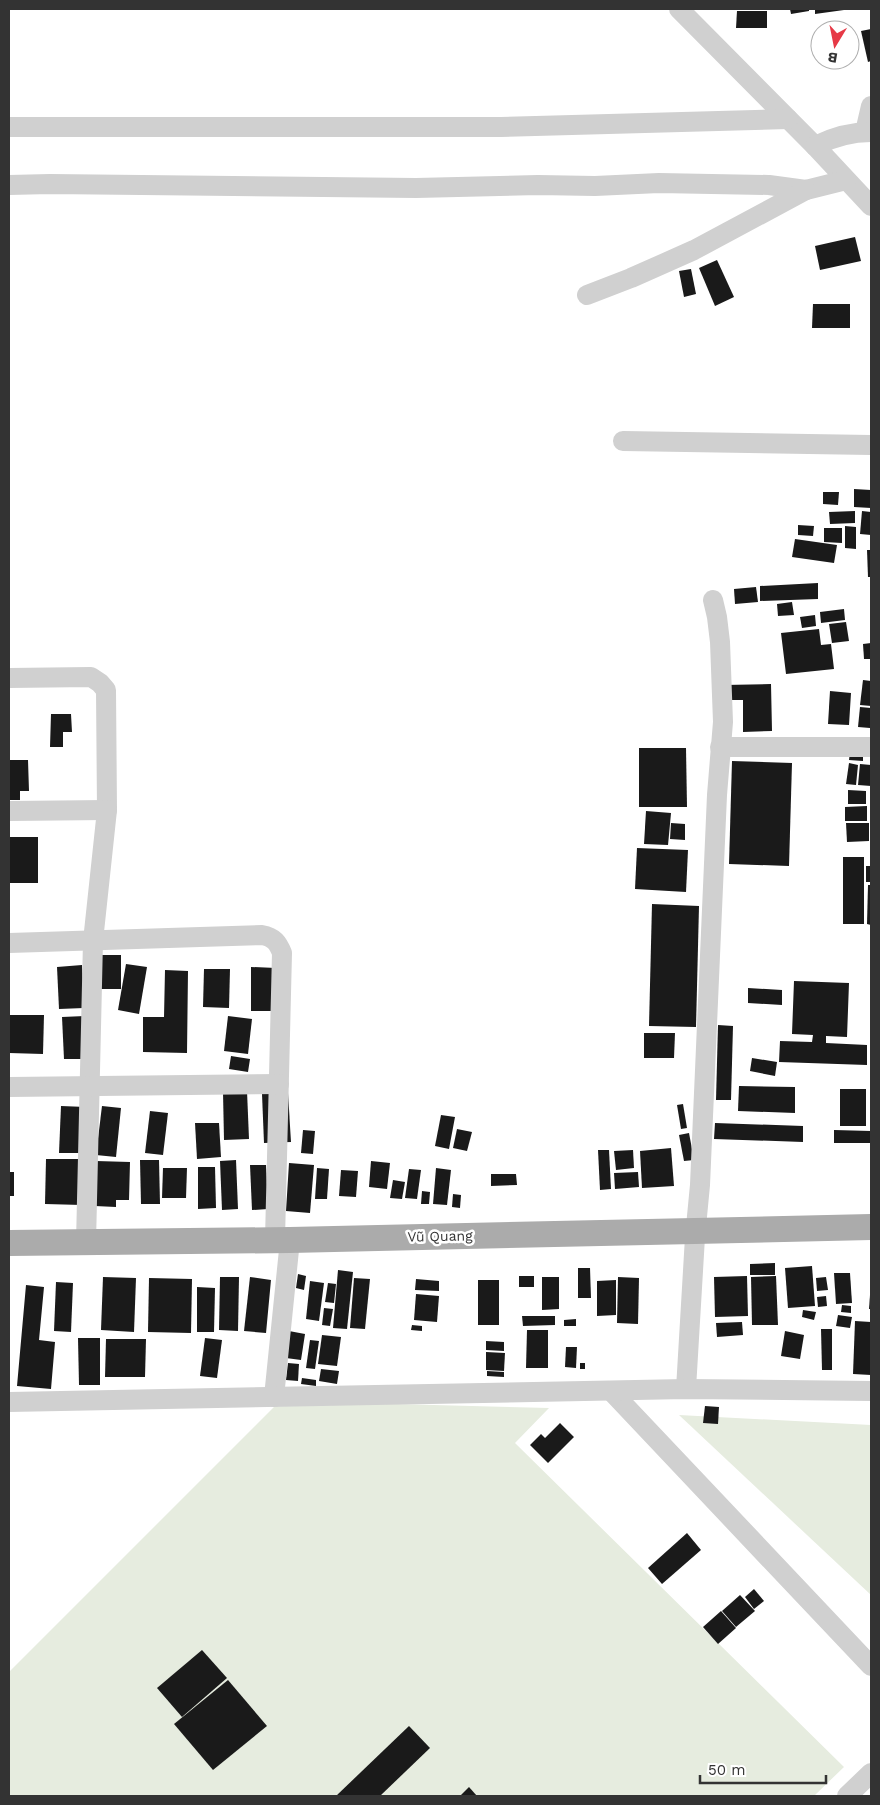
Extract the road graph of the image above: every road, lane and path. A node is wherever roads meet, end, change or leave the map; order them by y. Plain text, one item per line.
1 (684, 11) edge
2 (871, 106) edge
3 (788, 119) junction
4 (9, 127) edge
5 (868, 132) edge
6 (815, 146) junction
7 (846, 180) junction
8 (9, 185) edge
9 (806, 190) junction
10 (871, 206) edge
11 (587, 295) dead end
12 (624, 442) dead end
13 (871, 445) edge
14 (713, 600) dead end
15 (9, 678) edge
16 (720, 747) junction
17 (871, 747) edge
18 (107, 810) junction
19 (9, 811) edge
20 (93, 941) junction
21 (9, 944) edge
22 (279, 1084) junction
23 (90, 1086) junction
24 (9, 1087) edge
25 (871, 1227) edge
26 (696, 1230) junction
27 (282, 1239) junction
28 (9, 1243) edge
29 (86, 1243) junction
30 (686, 1389) junction
31 (611, 1391) junction
32 (871, 1391) edge
33 (274, 1397) junction
34 (9, 1402) edge
35 (871, 1666) edge
36 (871, 1773) edge
37 (847, 1796) edge

1 - 3 street
2 - 5 street
3 - 4 street
3 - 6 street
5 - 6 street
6 - 7 street
7 - 9 street
7 - 10 street
8 - 9 street
9 - 11 street
12 - 13 street
14 - 16 street
15 - 18 street
16 - 17 street
16 - 26 street
18 - 19 street
18 - 20 street
20 - 21 street
20 - 22 street
20 - 23 street
22 - 23 street
22 - 27 street
23 - 24 street
23 - 29 street
25 - 26 main road, Vũ Quang
26 - 27 main road, Vũ Quang
26 - 30 street
27 - 29 main road, Vũ Quang
27 - 33 street
28 - 29 main road, Vũ Quang
30 - 31 street
30 - 32 street
31 - 33 street
31 - 35 street
33 - 34 street
36 - 37 street

